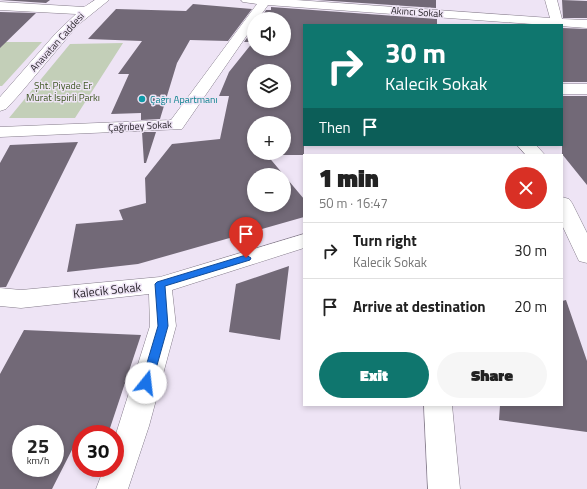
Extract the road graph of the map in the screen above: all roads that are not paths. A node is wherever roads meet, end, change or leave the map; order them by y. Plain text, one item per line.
1 (103, 0) edge
2 (247, 0) edge
3 (471, 0) edge
4 (551, 0) edge
5 (265, 1) junction
6 (334, 3) edge
7 (0, 6) edge
8 (85, 11) junction
9 (467, 20) edge
10 (557, 22) junction
11 (587, 24) edge
12 (563, 89) edge
13 (587, 89) edge
14 (3, 100) edge
15 (0, 132) edge
16 (527, 146) edge
17 (535, 154) edge
18 (563, 205) edge
19 (303, 240) edge
20 (587, 256) edge
21 (160, 284) junction
22 (0, 297) edge
23 (438, 406) edge
24 (112, 489) edge
25 (444, 489) edge

1 - 8 street, Anavatan Caddesi
2 - 5 street, Akıncı Sokak
3 - 9 street
4 - 10 street
5 - 6 street, Akıncı Sokak
5 - 15 street, Çağrıbey Sokak
6 - 9 street, Akıncı Sokak
7 - 8 street
8 - 14 street, Anavatan Caddesi
9 - 10 street, Akıncı Sokak
10 - 11 street, Akıncı Sokak
12 - 13 street
16 - 17 street
18 - 20 street
19 - 21 street, Kalecik Sokak
21 - 22 street, Kalecik Sokak
21 - 24 street
23 - 25 street

